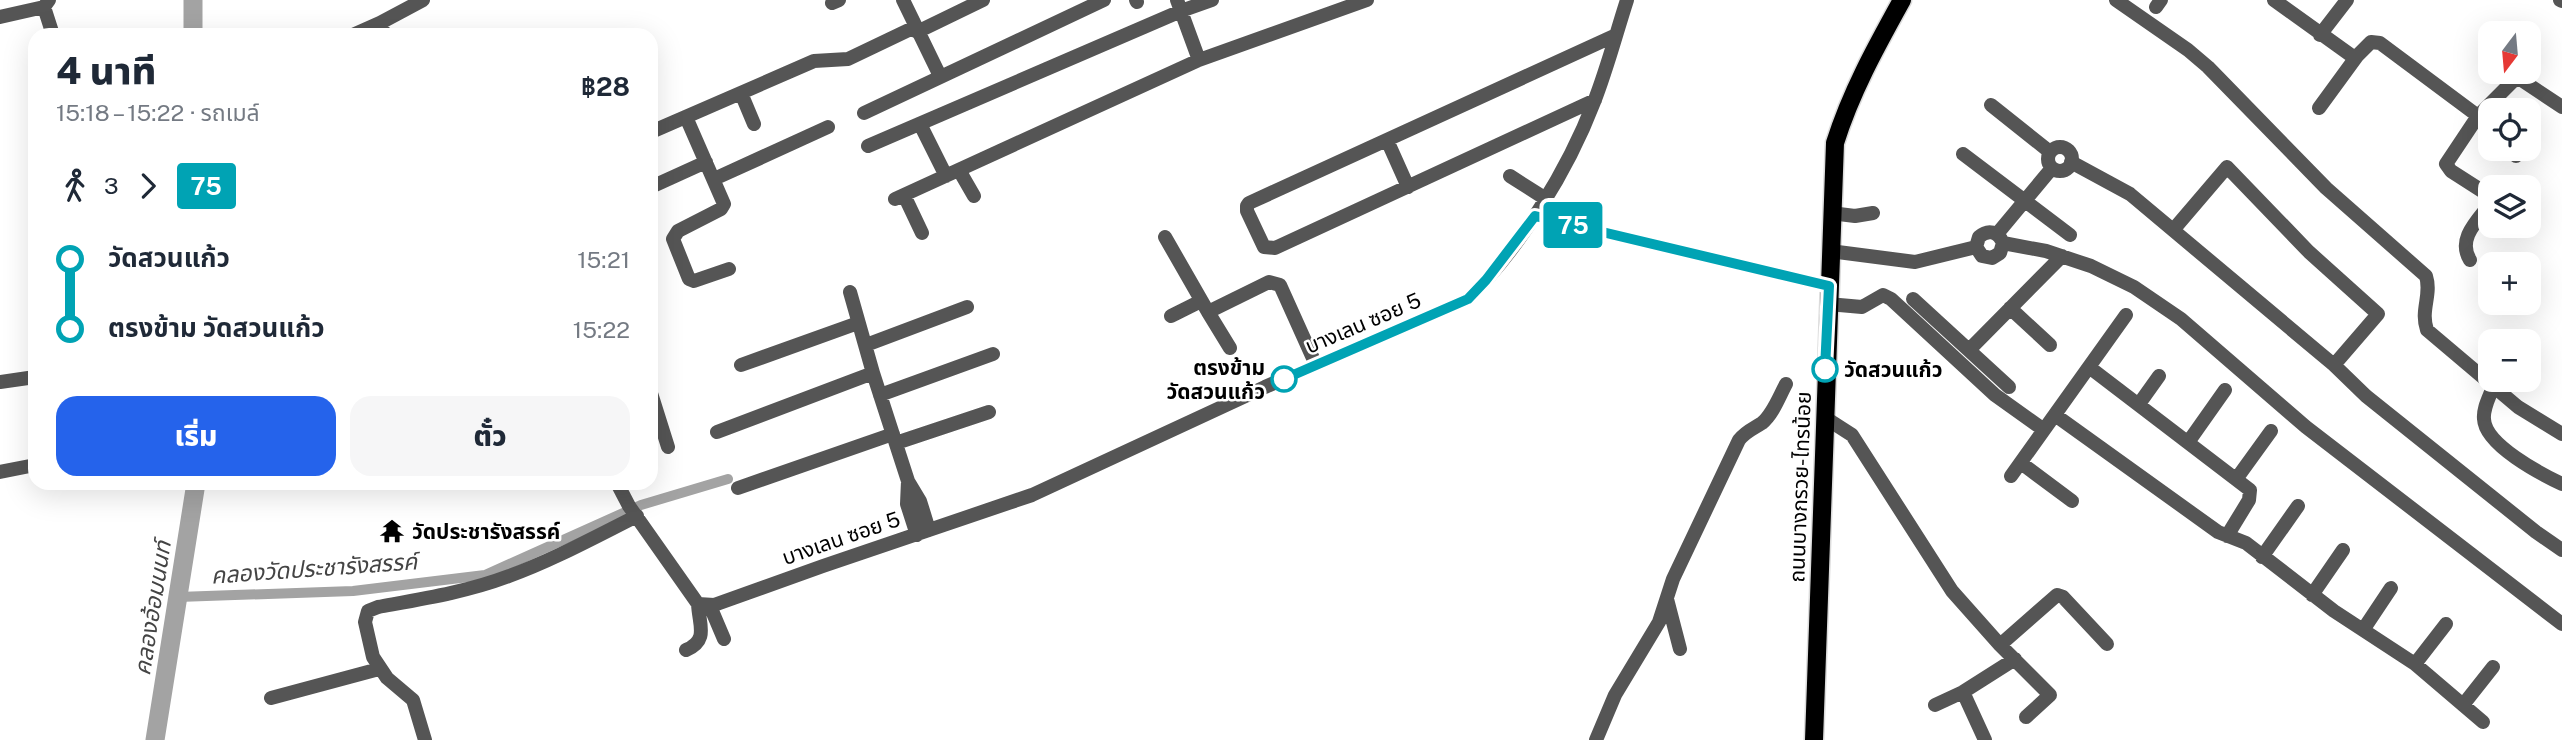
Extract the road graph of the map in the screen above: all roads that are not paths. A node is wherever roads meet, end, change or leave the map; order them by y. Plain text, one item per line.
1 (903, 0) edge
2 (984, 0) edge
3 (1104, 0) edge
4 (1212, 0) edge
5 (1367, 0) edge
6 (1627, 0) edge
7 (1902, 0) edge
8 (2116, 0) edge
9 (2274, 0) edge
10 (2347, 0) edge
11 (416, 2) edge
12 (47, 4) edge
13 (1179, 5) edge
14 (0, 17) edge
15 (52, 28) edge
16 (383, 28) edge
17 (916, 30) junction
18 (1616, 35) junction
19 (2320, 35) junction
20 (2357, 56) junction
21 (1199, 61) junction
22 (940, 76) junction
23 (741, 93) junction
24 (2496, 98) edge
25 (1595, 100) junction
26 (1991, 105) dead end
27 (2562, 107) edge
28 (2319, 108) dead end
29 (864, 113) dead end
30 (2478, 116) joint
31 (687, 117) junction
32 (754, 124) dead end
33 (920, 124) junction
34 (828, 127) dead end
35 (658, 128) edge
36 (1387, 140) junction
37 (868, 146) dead end
38 (2050, 152) junction
39 (1964, 154) dead end
40 (706, 162) junction
41 (2071, 162) junction
42 (2052, 168) junction
43 (952, 173) junction
44 (1510, 176) dead end
45 (714, 179) junction
46 (658, 184) edge
47 (1408, 187) junction
48 (2478, 188) edge
49 (974, 196) dead end
50 (1546, 199) junction
51 (2025, 201) junction
52 (1831, 213) junction
53 (1873, 213) dead end
54 (1535, 216) junction
55 (2478, 221) edge
56 (2174, 229) junction
57 (922, 233) dead end
58 (2070, 235) dead end
59 (1165, 237) dead end
60 (2000, 239) junction
61 (1976, 247) junction
62 (1830, 251) junction
63 (2062, 256) junction
64 (2470, 260) dead end
65 (729, 269) dead end
66 (850, 292) dead end
67 (1828, 295) junction
68 (1913, 299) dead end
69 (967, 307) dead end
70 (1205, 307) junction
71 (2010, 308) junction
72 (2126, 315) dead end
73 (1171, 316) dead end
74 (858, 323) junction
75 (866, 345) junction
76 (2050, 345) dead end
77 (1230, 348) dead end
78 (1969, 350) junction
79 (993, 354) dead end
80 (741, 365) dead end
81 (1317, 365) junction
82 (2333, 365) junction
83 (2089, 367) junction
84 (873, 373) junction
85 (2478, 374) edge
86 (2159, 376) dead end
87 (28, 378) edge
88 (0, 382) edge
89 (1786, 384) dead end
90 (2010, 387) dead end
91 (2225, 390) dead end
92 (2491, 392) edge
93 (2500, 392) edge
94 (880, 395) junction
95 (2139, 404) junction
96 (989, 412) dead end
97 (658, 415) edge
98 (2054, 415) junction
99 (1825, 417) junction
100 (2044, 430) junction
101 (2271, 430) dead end
102 (717, 432) dead end
103 (2562, 434) edge
104 (894, 438) junction
105 (2189, 441) junction
106 (668, 447) dead end
107 (2021, 463) junction
108 (28, 466) edge
109 (0, 472) edge
110 (2011, 476) dead end
111 (2237, 478) junction
112 (2562, 485) edge
113 (738, 488) dead end
114 (621, 490) edge
115 (2072, 501) dead end
116 (2298, 506) dead end
117 (634, 512) junction
118 (923, 532) junction
119 (2227, 536) junction
120 (2343, 550) dead end
121 (2562, 550) edge
122 (2262, 556) junction
123 (2391, 588) dead end
124 (2312, 595) junction
125 (1667, 599) junction
126 (704, 605) junction
127 (2446, 624) dead end
128 (2562, 624) edge
129 (2363, 630) junction
130 (724, 639) dead end
131 (2107, 644) dead end
132 (2000, 645) junction
133 (1680, 649) dead end
134 (686, 650) dead end
135 (2015, 659) junction
136 (2415, 664) junction
137 (2493, 667) dead end
138 (379, 670) junction
139 (1963, 692) junction
140 (271, 698) dead end
141 (1935, 705) dead end
142 (2463, 705) junction
143 (2026, 717) dead end
144 (2483, 722) dead end
145 (425, 740) edge
146 (1596, 740) edge
147 (1814, 740) edge
148 (1985, 740) edge

1 - 17 street
2 - 17 street
3 - 22 street
4 - 13 street
5 - 21 street
6 - 18 street, บางเลน ซอย 5
7 - 52 main road, ถนนบางกรวย-ไทรน้อย
8 - 85 street
9 - 19 street
10 - 19 street
11 - 16 street
12 - 14 street
12 - 15 street
13 - 21 street
13 - 33 street
17 - 22 street
17 - 23 street
18 - 25 street, บางเลน ซอย 5
18 - 36 street
19 - 20 street
20 - 28 street
20 - 30 street
21 - 43 street
22 - 29 street
23 - 31 street
23 - 32 street
24 - 27 street
25 - 47 street
25 - 50 street, บางเลน ซอย 5
26 - 38 street
30 - 48 street
31 - 35 street
31 - 40 street
33 - 37 street
33 - 43 street
34 - 45 street
36 - 47 street
36 - 47 street
38 - 41 street
38 - 42 street
39 - 51 street
40 - 45 street
40 - 46 street
41 - 42 street
41 - 56 street
42 - 51 street
43 - 49 street
43 - 57 street
44 - 50 street
45 - 65 street
50 - 54 street, บางเลน ซอย 5
51 - 58 street
51 - 60 street
52 - 53 street
52 - 62 main road, ถนนบางกรวย-ไทรน้อย
54 - 67 street
54 - 81 street, บางเลน ซอย 5
55 - 64 street
56 - 82 street
56 - 82 street
59 - 70 street
60 - 61 street
60 - 61 street
60 - 63 street
61 - 62 street
62 - 67 main road, ถนนบางกรวย-ไทรน้อย
63 - 71 street
63 - 128 street
66 - 74 street
67 - 99 main road, ถนนบางกรวย-ไทรน้อย
67 - 100 street
68 - 78 street
69 - 75 street
70 - 73 street
70 - 77 street
70 - 81 street
71 - 76 street
71 - 78 street
72 - 83 street
74 - 75 street
74 - 80 street
75 - 84 street
78 - 90 street
79 - 94 street
81 - 118 street, บางเลน ซอย 5
82 - 121 street
83 - 95 street
83 - 98 street
84 - 94 street
84 - 102 street
86 - 95 street
87 - 88 street
89 - 125 street
91 - 105 street
92 - 112 street
93 - 103 street
94 - 104 street
95 - 105 street
96 - 104 street
97 - 106 street
98 - 100 street
98 - 119 street
99 - 132 street
99 - 147 main road, ถนนบางกรวย-ไทรน้อย
100 - 107 street
101 - 111 street
104 - 113 street
104 - 118 street
105 - 111 street
107 - 110 street
107 - 115 street
108 - 109 street
111 - 119 street
114 - 117 street
116 - 122 street
117 - 126 street
117 - 138 street
118 - 126 street, บางเลน ซอย 5
119 - 122 street
120 - 124 street
122 - 124 street
123 - 129 street
124 - 129 street
125 - 133 street
125 - 146 street
126 - 130 street
126 - 134 street
127 - 136 street
129 - 136 street
131 - 132 street
132 - 135 street
135 - 139 street
135 - 143 street
136 - 142 street
137 - 142 street
138 - 140 street
138 - 145 street
139 - 141 street
139 - 148 street
142 - 144 street

